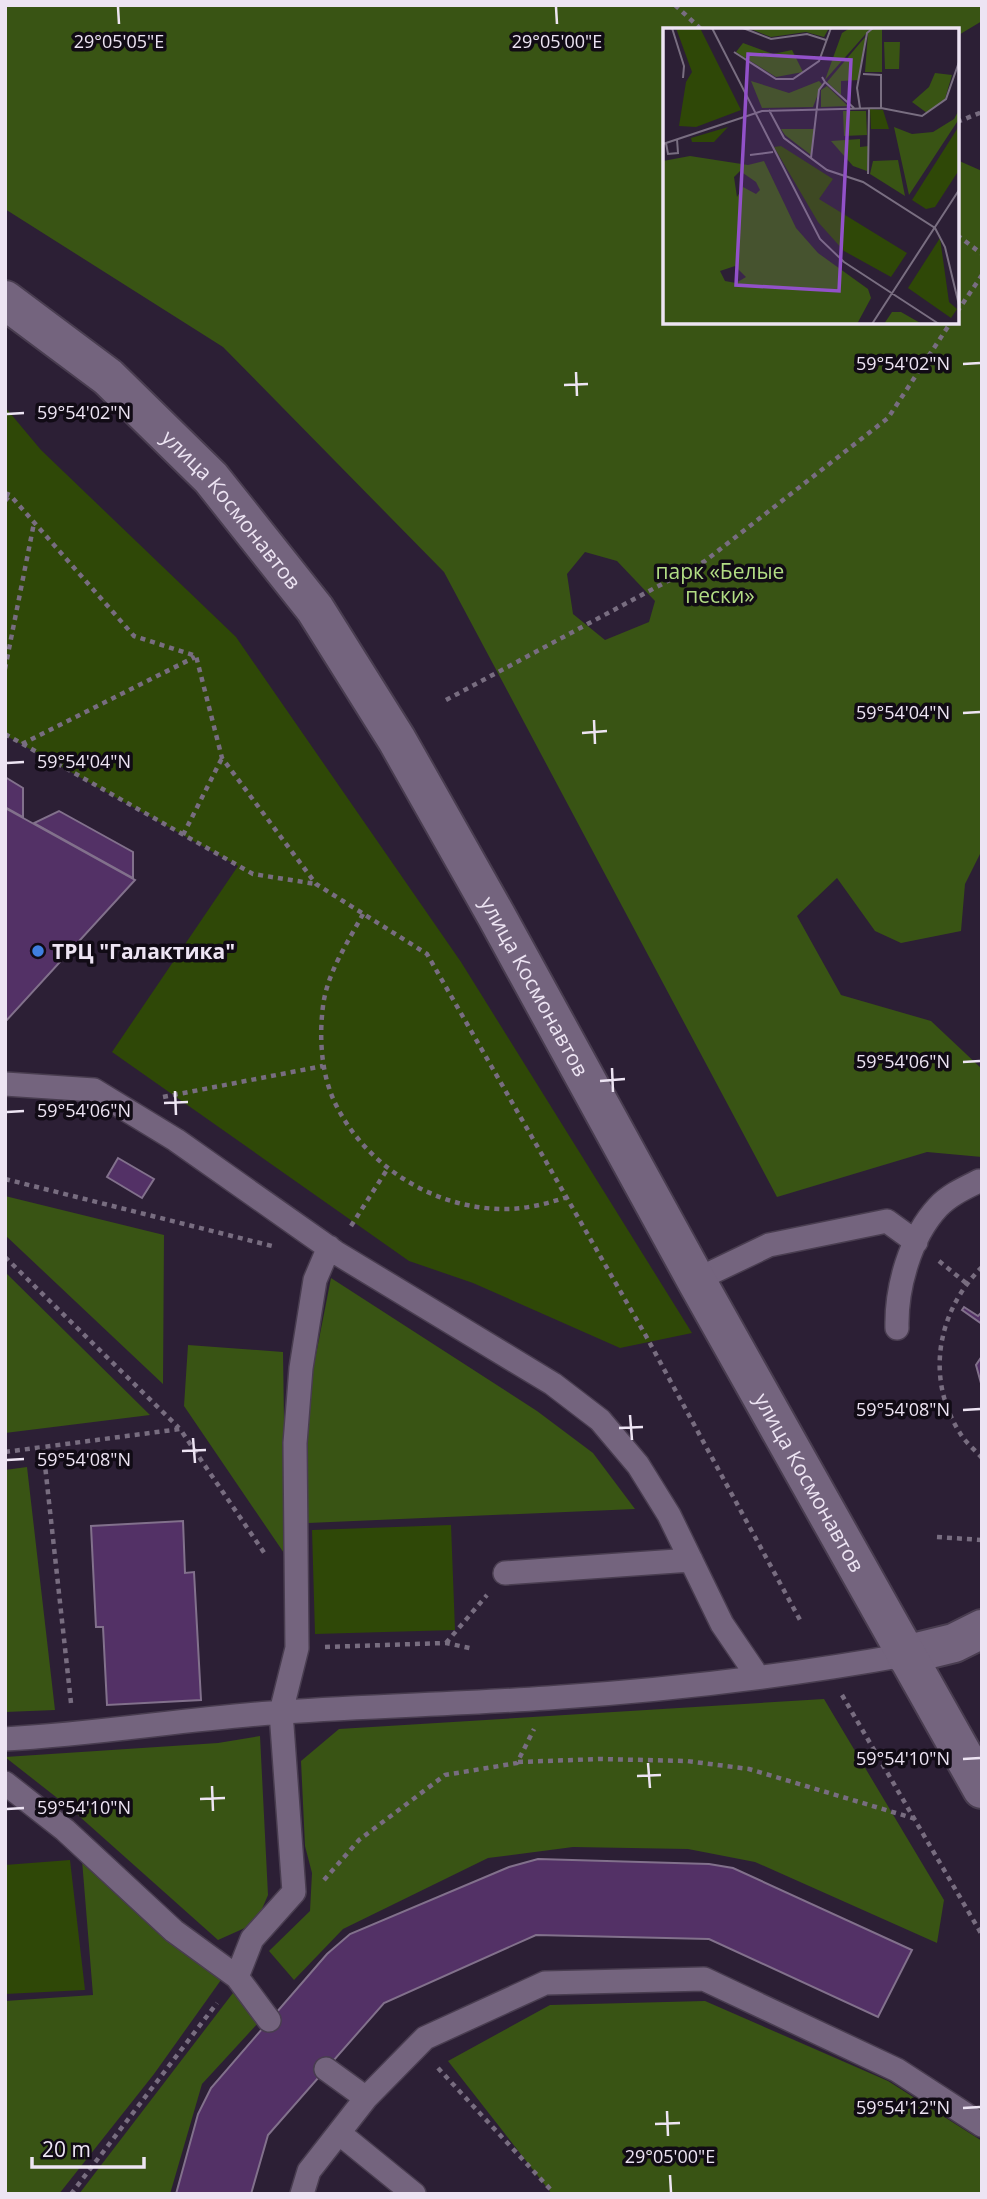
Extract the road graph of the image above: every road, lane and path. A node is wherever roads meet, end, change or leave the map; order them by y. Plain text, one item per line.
1 (675, 5) edge
2 (700, 28) edge
3 (982, 111) edge
4 (959, 121) edge
5 (959, 236) edge
6 (982, 254) edge
7 (982, 275) edge
8 (5, 300) edge
9 (959, 309) edge
10 (950, 324) edge
11 (7, 494) edge
12 (5, 501) edge
13 (34, 522) junction
14 (196, 656) junction
15 (5, 670) edge
16 (446, 700) dead end
17 (5, 734) edge
18 (22, 744) junction
19 (222, 758) junction
20 (183, 835) junction
21 (316, 884) junction
22 (363, 914) junction
23 (323, 1066) junction
24 (5, 1084) edge
25 (161, 1097) dead end
26 (388, 1168) junction
27 (5, 1179) edge
28 (979, 1181) dead end
29 (566, 1197) junction
30 (354, 1222) dead end
31 (916, 1242) junction
32 (326, 1253) junction
33 (5, 1256) edge
34 (982, 1267) edge
35 (696, 1280) junction
36 (897, 1328) dead end
37 (180, 1429) junction
38 (43, 1447) junction
39 (5, 1452) edge
40 (982, 1458) edge
41 (937, 1537) dead end
42 (982, 1540) edge
43 (691, 1560) junction
44 (505, 1573) joint
45 (297, 1601) junction
46 (800, 1620) dead end
47 (982, 1629) edge
48 (446, 1643) junction
49 (297, 1648) junction
50 (474, 1649) dead end
51 (905, 1655) junction
52 (758, 1677) junction
53 (840, 1690) dead end
54 (549, 1698) junction
55 (281, 1712) junction
56 (75, 1735) junction
57 (5, 1739) edge
58 (517, 1763) junction
59 (5, 1783) edge
60 (982, 1789) edge
61 (916, 1819) junction
62 (316, 1889) dead end
63 (982, 1935) edge
64 (237, 1978) junction
65 (269, 2020) dead end
66 (418, 2046) junction
67 (326, 2070) dead end
68 (366, 2098) junction
69 (982, 2124) edge
70 (339, 2133) junction
71 (71, 2194) edge
72 (302, 2194) edge
73 (414, 2194) edge
74 (552, 2194) edge

1 - 2 path
3 - 4 path
5 - 6 path
7 - 9 path
8 - 35 street, улица Космонавтов
10 - 16 path
11 - 12 path
11 - 13 path
13 - 14 path
13 - 15 path
14 - 18 path
14 - 19 path
17 - 18 path
18 - 20 path
19 - 20 path
19 - 21 path
20 - 21 path
21 - 22 path
22 - 23 path
22 - 29 path
23 - 25 path
23 - 26 path
24 - 32 lane
26 - 29 path
26 - 30 path
27 - 32 path
28 - 31 lane
29 - 46 path
31 - 35 lane
31 - 36 lane
32 - 43 lane
32 - 45 lane
33 - 37 path
34 - 40 path
35 - 51 street, улица Космонавтов
37 - 38 path
37 - 45 path
38 - 39 path
38 - 56 path
41 - 42 path
43 - 44 lane
43 - 52 lane
44 - 48 path
45 - 49 lane
47 - 51 street
48 - 49 path
48 - 50 path
49 - 55 lane
51 - 52 lane
51 - 60 street, улица Космонавтов
52 - 54 lane
53 - 61 path
54 - 55 lane
54 - 58 path
55 - 56 lane
55 - 64 lane
56 - 57 lane
58 - 61 path
58 - 62 path
59 - 64 lane
61 - 63 path
64 - 65 lane
64 - 71 path
66 - 68 lane
66 - 69 lane
66 - 74 path
67 - 68 lane
68 - 70 lane
70 - 72 lane
70 - 73 lane

